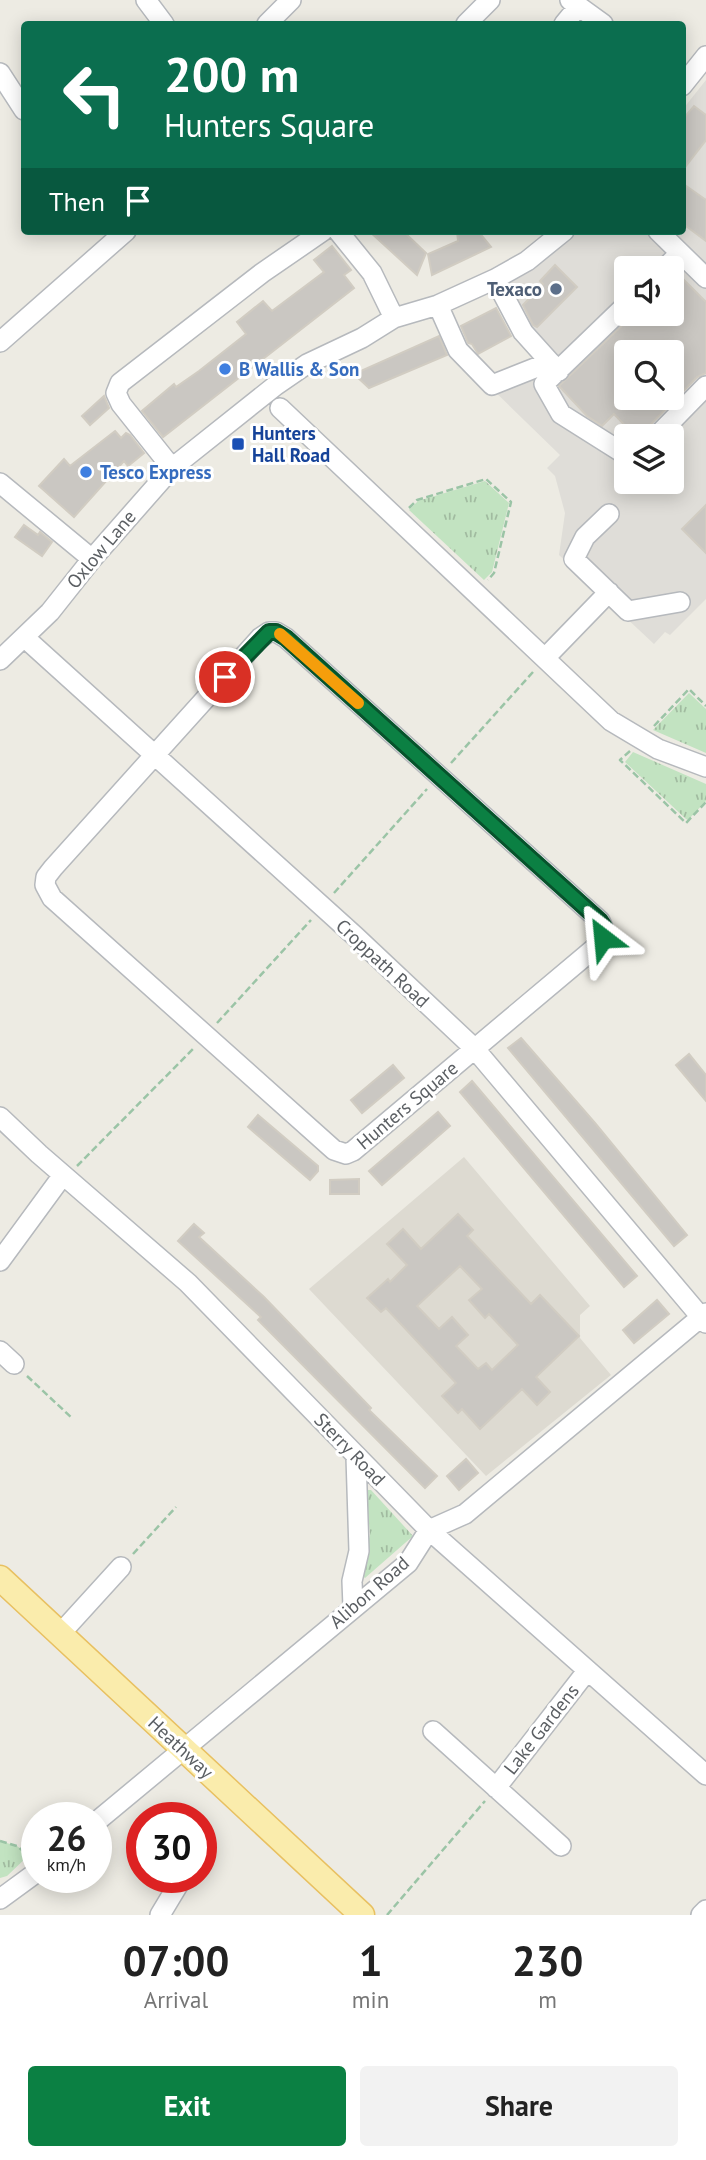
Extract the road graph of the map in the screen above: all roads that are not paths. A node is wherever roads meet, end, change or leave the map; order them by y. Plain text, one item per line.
1 (146, 0) edge
2 (291, 0) edge
3 (490, 0) edge
4 (574, 3) edge
5 (162, 21) edge
6 (270, 21) edge
7 (469, 21) edge
8 (565, 21) edge
9 (599, 21) edge
10 (706, 56) edge
11 (2, 80) edge
12 (686, 81) edge
13 (21, 106) edge
14 (115, 235) edge
15 (317, 235) edge
16 (341, 235) edge
17 (559, 235) edge
18 (662, 235) edge
19 (680, 253) junction
20 (677, 256) edge
21 (706, 278) edge
22 (495, 279) junction
23 (438, 305) junction
24 (614, 315) edge
25 (394, 317) junction
26 (0, 342) edge
27 (554, 366) junction
28 (706, 386) edge
29 (280, 408) dead end
30 (669, 424) edge
31 (614, 447) edge
32 (172, 468) junction
33 (0, 483) edge
34 (609, 514) dead end
35 (92, 559) junction
36 (609, 592) junction
37 (680, 602) dead end
38 (24, 637) junction
39 (545, 658) junction
40 (0, 660) edge
41 (155, 756) junction
42 (706, 767) edge
43 (474, 1048) junction
44 (0, 1117) edge
45 (64, 1176) junction
46 (0, 1261) edge
47 (704, 1318) edge
48 (356, 1457) junction
49 (429, 1530) junction
50 (121, 1567) road end
51 (0, 1578) edge
52 (353, 1607) junction
53 (60, 1634) junction
54 (587, 1671) junction
55 (433, 1731) dead end
56 (184, 1749) junction
57 (706, 1775) edge
58 (496, 1788) junction
59 (112, 1809) edge
60 (561, 1846) dead end
61 (21, 1884) edge
62 (173, 1893) edge
63 (0, 1899) edge
64 (706, 1910) edge
65 (160, 1915) edge
66 (362, 1915) edge
67 (701, 1915) edge

1 - 5 street
2 - 6 street
3 - 7 street
4 - 8 street
4 - 9 street
10 - 12 street
11 - 13 street
14 - 26 street
15 - 32 street
16 - 25 street
17 - 22 street, Oxlow Lane
18 - 19 street
19 - 20 street
19 - 21 street
22 - 23 street, Oxlow Lane
22 - 27 street
23 - 25 street, Oxlow Lane
23 - 27 street
24 - 27 street
25 - 32 street, Oxlow Lane
27 - 31 street
28 - 30 street
29 - 39 street
32 - 35 street, Oxlow Lane
33 - 35 street
34 - 36 street
35 - 38 street, Oxlow Lane
36 - 37 street
36 - 39 street
38 - 40 street, Oxlow Lane
38 - 41 street, Croppath Road
39 - 42 street
41 - 43 street, Croppath Road
41 - 43 street, Hunters Square
41 - 43 street, Hunters Square
43 - 47 street, Croppath Road
44 - 45 street, Sterry Road
45 - 46 street
45 - 48 street, Sterry Road
47 - 49 street
48 - 49 street, Sterry Road
48 - 52 street
49 - 52 street, Alibon Road
49 - 54 street, Sterry Road
50 - 53 street
51 - 53 main road, Heathway
52 - 56 street, Alibon Road
53 - 56 main road, Heathway
54 - 57 street, Sterry Road
54 - 58 street, Lake Gardens
55 - 58 street
56 - 59 street, Alibon Road
56 - 66 main road, Heathway
58 - 60 street
61 - 63 street
62 - 65 street
64 - 67 street

